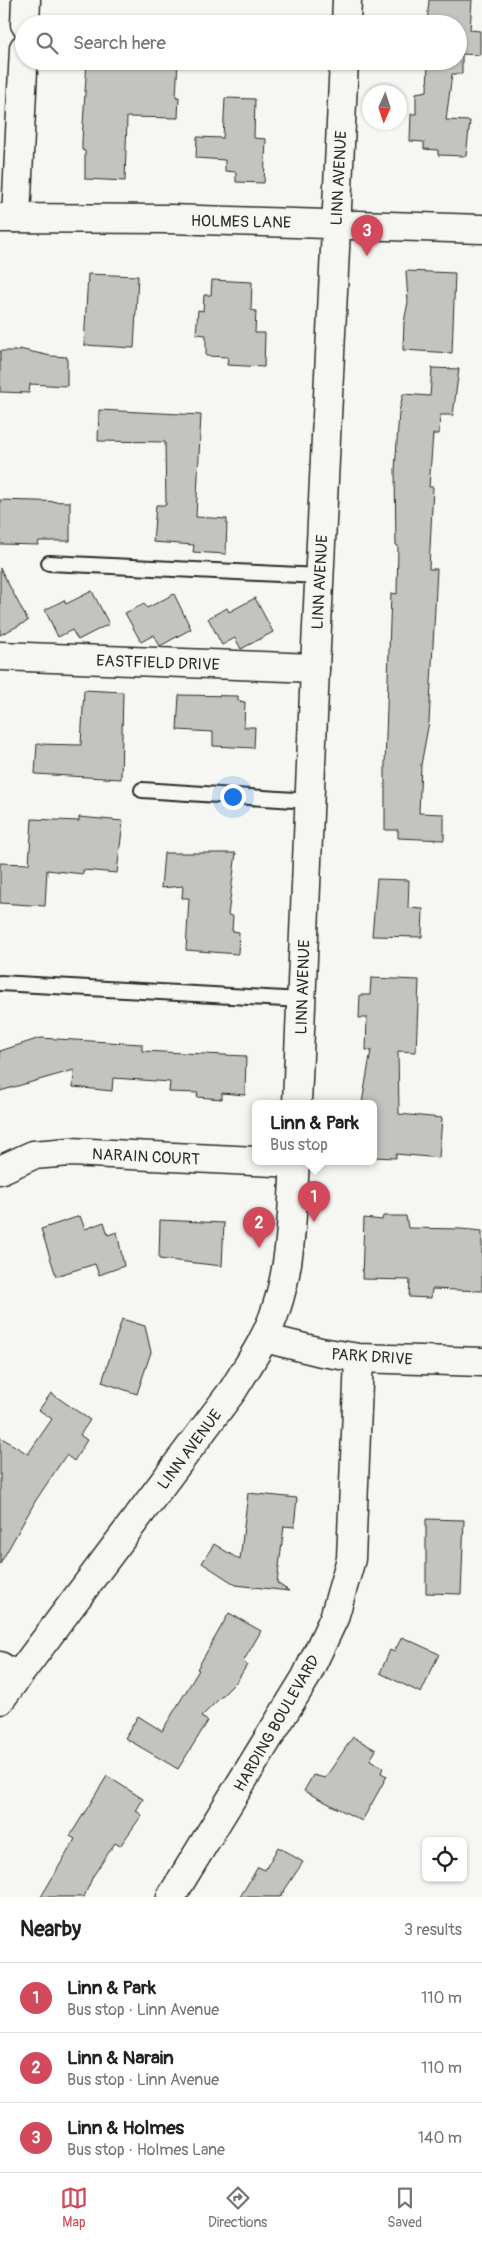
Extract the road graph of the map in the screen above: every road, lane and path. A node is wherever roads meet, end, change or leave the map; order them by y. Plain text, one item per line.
1 (26, 0) edge
2 (347, 0) edge
3 (25, 15) edge
4 (346, 15) edge
5 (22, 70) edge
6 (344, 70) edge
7 (8, 218) edge
8 (336, 223) junction
9 (482, 229) edge
10 (49, 563) dead end
11 (319, 576) junction
12 (0, 656) edge
13 (315, 668) junction
14 (142, 790) dead end
15 (310, 801) junction
16 (0, 983) edge
17 (302, 1000) junction
18 (297, 1100) edge
19 (252, 1160) edge
20 (295, 1165) edge
21 (0, 1170) edge
22 (264, 1338) junction
23 (359, 1358) junction
24 (482, 1362) edge
25 (8, 1671) edge
26 (0, 1700) edge
27 (171, 1897) edge

1 - 3 street
2 - 4 street
5 - 7 street
6 - 8 street, LINN AVENUE
7 - 8 street, HOLMES LANE
8 - 9 street, HOLMES LANE
8 - 11 street, LINN AVENUE
10 - 11 lane
11 - 13 street, LINN AVENUE
12 - 13 street, EASTFIELD DRIVE
13 - 15 street, LINN AVENUE
14 - 15 lane
15 - 17 street, LINN AVENUE
16 - 17 lane
17 - 18 street, LINN AVENUE
19 - 21 street, NARAIN COURT
20 - 22 street, LINN AVENUE
22 - 23 street, PARK DRIVE
22 - 25 street, LINN AVENUE
23 - 24 street, PARK DRIVE
23 - 27 street, HARDING BOULEVARD
25 - 26 street, LINN AVENUE

